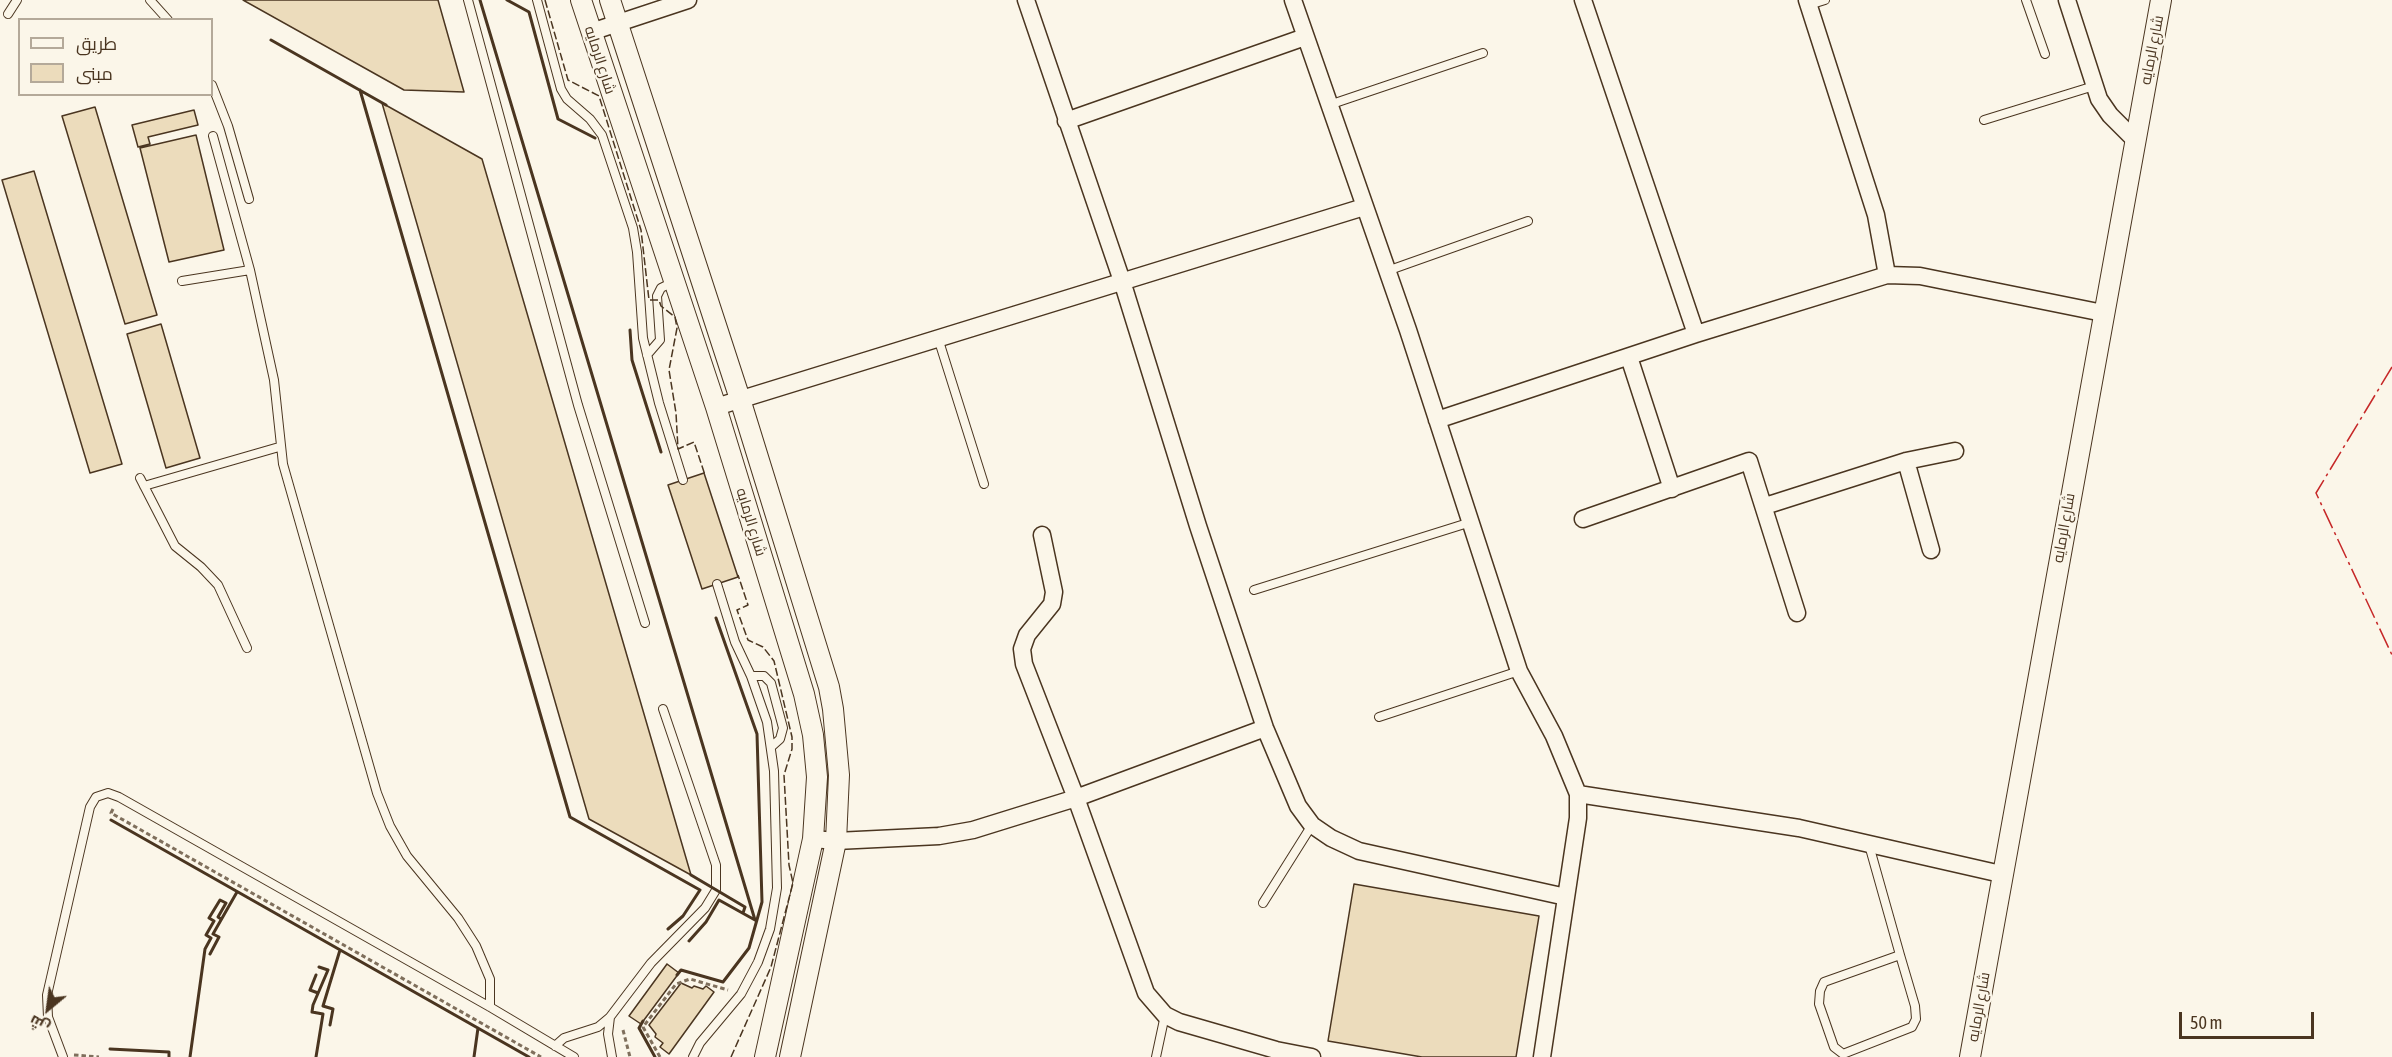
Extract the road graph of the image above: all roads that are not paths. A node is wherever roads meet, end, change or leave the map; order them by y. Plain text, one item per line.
1 (17, 0) edge
2 (150, 0) edge
3 (468, 0) edge
4 (537, 0) edge
5 (581, 0) edge
6 (610, 0) edge
7 (688, 0) edge
8 (1026, 0) edge
9 (1293, 0) edge
10 (1583, 0) edge
11 (2026, 0) edge
12 (2067, 0) edge
13 (2161, 0) edge
14 (1814, 2) edge
15 (8, 14) dead end
16 (166, 18) edge
17 (618, 23) junction
18 (591, 32) junction
19 (1305, 37) junction
20 (1483, 54) dead end
21 (2045, 54) dead end
22 (2094, 86) junction
23 (213, 88) edge
24 (1329, 105) junction
25 (1984, 120) dead end
26 (1066, 121) junction
27 (213, 136) dead end
28 (2135, 140) junction
29 (249, 200) dead end
30 (1364, 207) junction
31 (1528, 221) dead end
32 (250, 270) junction
33 (1388, 271) junction
34 (1887, 275) junction
35 (182, 280) dead end
36 (1122, 281) junction
37 (673, 282) junction
38 (2103, 313) junction
39 (1696, 334) junction
40 (938, 338) junction
41 (647, 355) junction
42 (1629, 357) junction
43 (740, 399) junction
44 (716, 407) junction
45 (1437, 420) junction
46 (279, 447) junction
47 (1955, 451) dead end
48 (1906, 461) junction
49 (683, 480) dead end
50 (984, 484) dead end
51 (1672, 489) junction
52 (1765, 506) junction
53 (1583, 519) dead end
54 (1471, 522) junction
55 (1042, 535) dead end
56 (1931, 550) dead end
57 (717, 584) dead end
58 (1254, 590) dead end
59 (1797, 613) dead end
60 (645, 622) dead end
61 (247, 648) dead end
62 (1519, 671) junction
63 (751, 676) junction
64 (663, 709) dead end
65 (1379, 717) dead end
66 (1265, 728) junction
67 (771, 747) junction
68 (1578, 794) junction
69 (1076, 798) junction
70 (1312, 825) junction
71 (813, 839) junction
72 (836, 841) junction
73 (1869, 845) junction
74 (2001, 874) junction
75 (1566, 897) junction
76 (1263, 903) dead end
77 (1900, 955) junction
78 (490, 1007) junction
79 (1165, 1015) junction
80 (610, 1017) junction
81 (555, 1046) junction
82 (1276, 1054) edge
83 (63, 1056) edge
84 (574, 1057) edge
85 (612, 1057) edge
86 (693, 1057) edge
87 (765, 1057) edge
88 (790, 1057) edge
89 (1156, 1057) edge
90 (1312, 1057) edge
91 (1542, 1057) edge
92 (1970, 1057) edge

1 - 15 lane
2 - 16 lane
3 - 60 lane
4 - 41 lane
5 - 18 street, شارع الرمايه
6 - 17 street, شارع الرمايه
7 - 17 street
8 - 26 street
9 - 19 street
10 - 39 street
11 - 21 lane
12 - 22 street
13 - 28 street, شارع الرمايه
14 - 34 street
17 - 18 street
17 - 43 street, شارع الرمايه
18 - 37 street, شارع الرمايه
19 - 24 street
19 - 26 street
20 - 24 lane
22 - 25 lane
22 - 28 street
23 - 29 lane
24 - 30 street
26 - 36 street
27 - 32 lane
28 - 38 street, شارع الرمايه
30 - 33 street
30 - 36 street
31 - 33 lane
32 - 35 lane
32 - 46 lane
33 - 45 street
34 - 38 street
34 - 39 street
36 - 40 street
36 - 66 street
37 - 41 lane
37 - 44 street, شارع الرمايه
38 - 74 street, شارع الرمايه
39 - 42 street
40 - 43 street
40 - 50 lane
41 - 49 lane
42 - 45 street
42 - 51 street
43 - 44 street
43 - 72 street, شارع الرمايه
44 - 71 street, شارع الرمايه
45 - 54 street
46 - 61 lane
46 - 78 lane
47 - 48 street
48 - 52 street
48 - 56 street
51 - 52 street
51 - 53 street
52 - 59 street
54 - 58 lane
54 - 62 street
55 - 69 street
57 - 63 lane
62 - 65 lane
62 - 68 street
63 - 67 lane
63 - 67 lane
64 - 80 lane
66 - 69 street
66 - 70 street
67 - 86 lane
68 - 73 street
68 - 75 street
69 - 72 street
69 - 79 street
70 - 75 street
70 - 76 lane
71 - 72 street
71 - 87 street, شارع الرمايه
72 - 88 street, شارع الرمايه
73 - 74 street
73 - 77 lane
74 - 92 street, شارع الرمايه
75 - 91 street
77 - 77 lane
78 - 81 lane
78 - 83 lane
79 - 82 street
79 - 89 lane
80 - 81 lane
80 - 85 lane
81 - 84 lane
82 - 90 street

